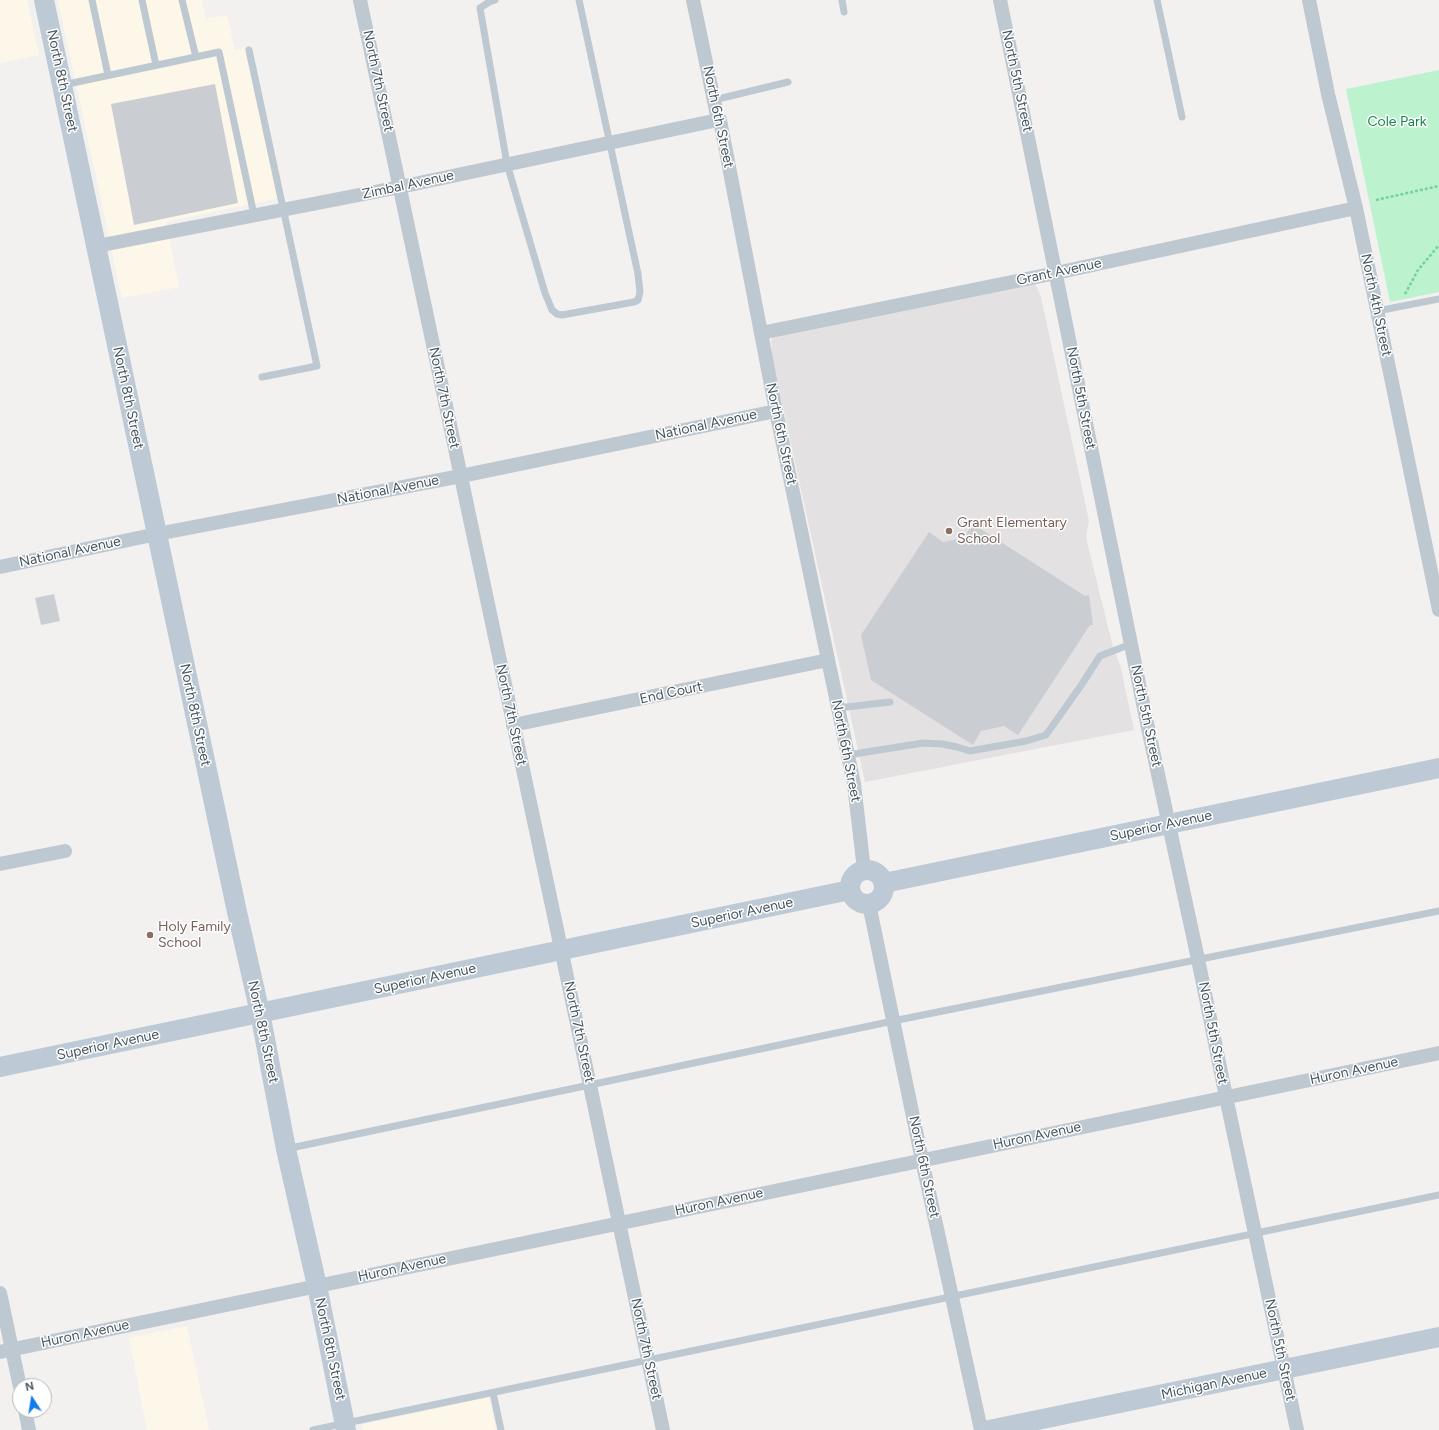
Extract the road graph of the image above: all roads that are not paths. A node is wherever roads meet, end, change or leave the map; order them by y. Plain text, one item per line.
1 (44, 0) edge
2 (92, 0) edge
3 (142, 0) edge
4 (182, 0) edge
5 (360, 0) edge
6 (496, 0) edge
7 (579, 0) edge
8 (693, 0) edge
9 (842, 0) edge
10 (1000, 0) edge
11 (1157, 0) edge
12 (1309, 0) edge
13 (844, 12) dead end
14 (249, 50) dead end
15 (196, 57) junction
16 (156, 65) junction
17 (108, 75) junction
18 (788, 82) dead end
19 (62, 85) junction
20 (714, 100) junction
21 (1182, 117) dead end
22 (718, 120) junction
23 (609, 143) junction
24 (507, 164) junction
25 (400, 187) junction
26 (1356, 208) junction
27 (283, 210) junction
28 (254, 215) junction
29 (97, 246) junction
30 (1056, 273) junction
31 (1439, 298) edge
32 (1378, 311) junction
33 (761, 333) junction
34 (262, 377) dead end
35 (776, 411) junction
36 (460, 476) junction
37 (157, 534) junction
38 (0, 567) edge
39 (1439, 610) edge
40 (1131, 644) junction
41 (828, 660) junction
42 (890, 702) dead end
43 (838, 708) junction
44 (514, 725) junction
45 (848, 755) junction
46 (1439, 768) edge
47 (1169, 824) junction
48 (65, 851) dead end
49 (0, 864) edge
50 (864, 870) junction
51 (884, 883) junction
52 (850, 890) junction
53 (869, 904) junction
54 (1439, 911) edge
55 (562, 950) junction
56 (1198, 959) junction
57 (260, 1013) junction
58 (893, 1021) junction
59 (1439, 1053) edge
60 (0, 1067) edge
61 (590, 1085) junction
62 (1226, 1097) junction
63 (286, 1149) junction
64 (922, 1160) junction
65 (1439, 1195) edge
66 (619, 1223) junction
67 (1255, 1234) junction
68 (317, 1286) junction
69 (0, 1293) edge
70 (951, 1297) junction
71 (1439, 1336) edge
72 (6, 1351) edge
73 (648, 1360) junction
74 (1285, 1369) junction
75 (16, 1378) edge
76 (493, 1393) junction
77 (27, 1418) edge
78 (346, 1427) edge
79 (29, 1430) edge
80 (313, 1430) edge
81 (501, 1430) edge
82 (663, 1430) edge
83 (981, 1430) edge
84 (989, 1430) edge
85 (1298, 1430) edge

1 - 19 street, North 8th Street
2 - 17 lane
3 - 16 lane
4 - 15 lane
5 - 25 street, North 7th Street
6 - 24 lane
7 - 23 lane
8 - 20 street, North 6th Street
9 - 13 lane
10 - 30 street, North 5th Street
11 - 21 lane
12 - 26 street, North 4th Street
14 - 27 lane
15 - 16 lane
15 - 28 lane
16 - 17 lane
17 - 19 lane
18 - 20 lane
19 - 29 street, North 8th Street
20 - 22 street, North 6th Street
22 - 23 street, Zimbal Avenue
22 - 33 street, North 6th Street
23 - 24 street, Zimbal Avenue
23 - 24 lane
24 - 25 street, Zimbal Avenue
25 - 27 street, Zimbal Avenue
25 - 36 street, North 7th Street
26 - 30 street, Grant Avenue
26 - 32 street, North 4th Street
27 - 28 street, Zimbal Avenue
27 - 34 lane
28 - 29 street, Zimbal Avenue
29 - 37 street, North 8th Street
30 - 33 street, Grant Avenue
30 - 40 street, North 5th Street
31 - 32 lane
32 - 39 street, North 4th Street
33 - 35 street, North 6th Street
35 - 36 street, National Avenue
35 - 41 street, North 6th Street
36 - 37 street, National Avenue
36 - 44 street, North 7th Street
37 - 38 street, National Avenue
37 - 57 street, North 8th Street
40 - 45 lane
40 - 47 street, North 5th Street
41 - 43 street, North 6th Street
41 - 44 street, End Court
42 - 43 lane
43 - 45 street, North 6th Street
44 - 55 street, North 7th Street
45 - 50 street, North 6th Street
46 - 47 street, Superior Avenue
47 - 51 street, Superior Avenue
47 - 56 street, North 5th Street
48 - 49 street
50 - 51 street
50 - 52 street
51 - 53 street
52 - 53 street
52 - 55 street, Superior Avenue
53 - 58 street, North 6th Street
54 - 56 lane
55 - 57 street, Superior Avenue
55 - 61 street, North 7th Street
56 - 58 lane
56 - 62 street, North 5th Street
57 - 60 street, Superior Avenue
57 - 63 street, North 8th Street
58 - 61 lane
58 - 64 street, North 6th Street
59 - 62 street, Huron Avenue
61 - 63 lane
61 - 66 street, North 7th Street
62 - 64 street, Huron Avenue
62 - 67 street, North 5th Street
63 - 68 street, North 8th Street
64 - 66 street, Huron Avenue
64 - 70 street, North 6th Street
65 - 67 lane
66 - 68 street, Huron Avenue
66 - 73 street, North 7th Street
67 - 70 lane
67 - 74 street, North 5th Street
68 - 72 street, Huron Avenue
68 - 78 street, North 8th Street
69 - 72 street
70 - 73 lane
70 - 83 street, North 6th Street
71 - 74 street, Michigan Avenue
72 - 75 street
73 - 76 lane
73 - 82 street, North 7th Street
74 - 84 street, Michigan Avenue
74 - 85 street, North 5th Street
76 - 78 lane
76 - 81 lane
77 - 79 street
78 - 80 lane

